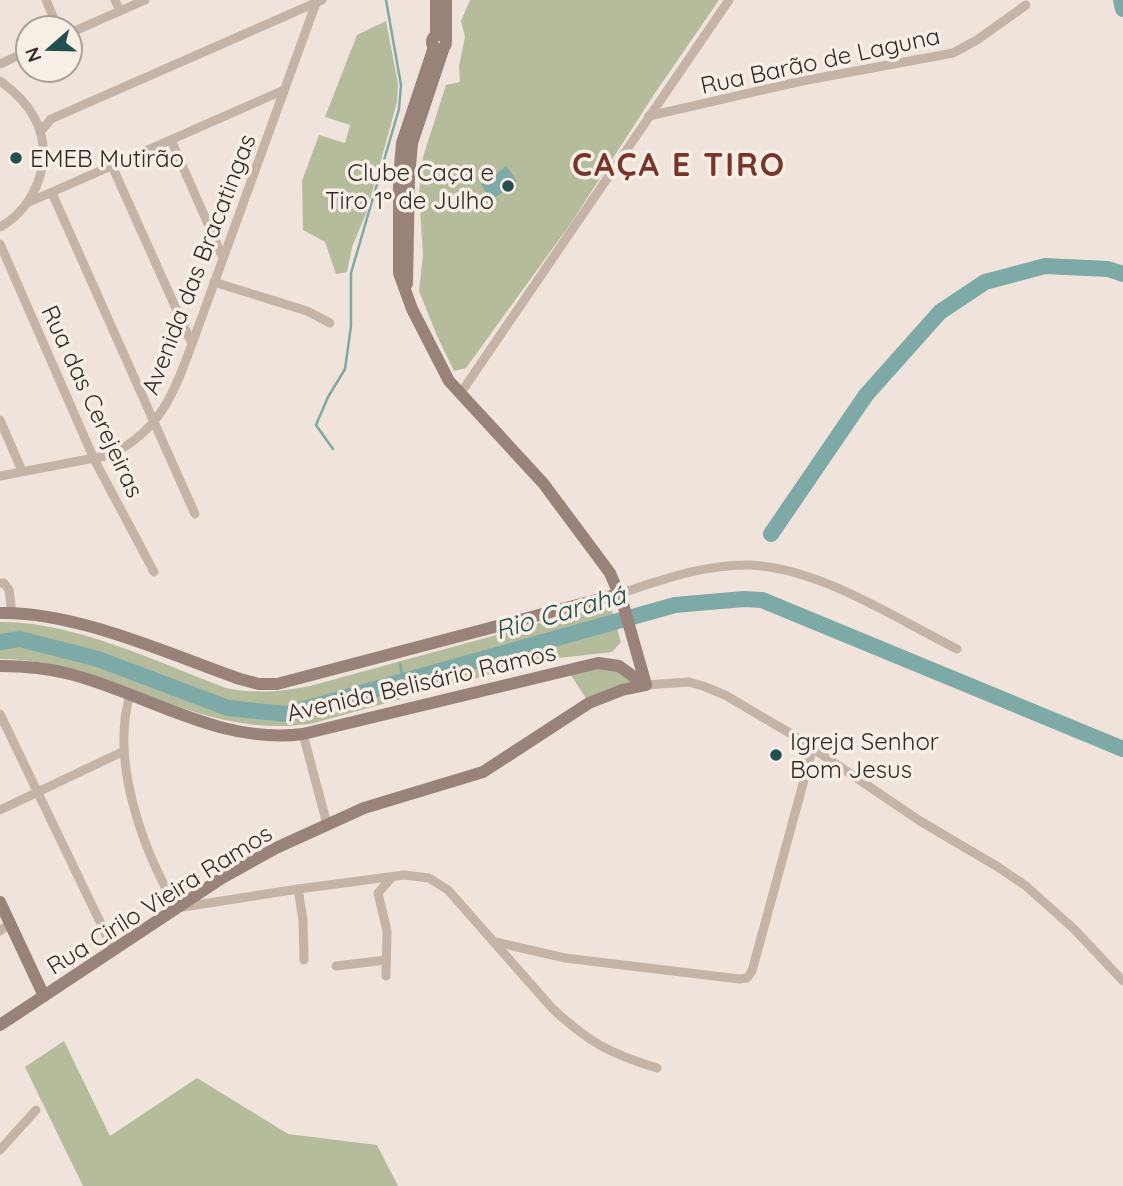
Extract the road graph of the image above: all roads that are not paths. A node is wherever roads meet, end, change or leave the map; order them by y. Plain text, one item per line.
1 (115, 0) edge
2 (145, 0) edge
3 (444, 0) edge
4 (729, 0) edge
5 (318, 1) edge
6 (1026, 5) dead end
7 (120, 11) junction
8 (84, 27) edge
9 (0, 81) edge
10 (284, 90) junction
11 (649, 116) junction
12 (34, 117) junction
13 (51, 119) junction
14 (40, 132) junction
15 (171, 140) junction
16 (112, 166) junction
17 (52, 193) junction
18 (27, 203) junction
19 (0, 227) edge
20 (0, 244) edge
21 (223, 258) junction
22 (214, 282) junction
23 (330, 323) dead end
24 (192, 344) junction
25 (460, 394) junction
26 (0, 421) edge
27 (154, 423) junction
28 (94, 459) junction
29 (22, 471) junction
30 (0, 476) edge
31 (195, 514) dead end
32 (154, 572) dead end
33 (0, 583) edge
34 (621, 599) junction
35 (6, 613) edge
36 (957, 649) dead end
37 (0, 666) edge
38 (646, 685) junction
39 (130, 695) junction
40 (0, 714) edge
41 (303, 734) junction
42 (813, 747) junction
43 (124, 751) junction
44 (38, 792) junction
45 (0, 810) edge
46 (327, 824) junction
47 (392, 877) junction
48 (298, 889) junction
49 (0, 902) edge
50 (177, 908) junction
51 (5, 927) edge
52 (494, 941) junction
53 (114, 951) junction
54 (304, 960) dead end
55 (386, 960) junction
56 (336, 966) dead end
57 (386, 976) dead end
58 (1123, 981) edge
59 (44, 996) junction
60 (0, 1024) edge
61 (657, 1068) dead end
62 (36, 1110) dead end
63 (0, 1150) edge

1 - 7 street
2 - 7 street
3 - 25 main road
4 - 11 street
5 - 10 street, Avenida das Bracatingas
5 - 13 street
6 - 11 street, Rua Barão de Laguna
7 - 8 street
9 - 12 street
10 - 15 street
10 - 21 street, Avenida das Bracatingas
11 - 25 street
12 - 13 street
12 - 14 street
13 - 14 street
14 - 18 street
15 - 16 street
15 - 21 street
16 - 17 street
16 - 24 street
17 - 18 street
17 - 27 street
18 - 19 street
20 - 28 street, Rua das Cerejeiras
21 - 22 street, Avenida das Bracatingas
22 - 23 street
22 - 24 street, Avenida das Bracatingas
24 - 27 street, Avenida das Bracatingas
25 - 34 main road
26 - 29 street
27 - 28 street, Avenida das Bracatingas
27 - 31 street
28 - 29 street, Avenida das Bracatingas
28 - 32 street, Rua das Cerejeiras
29 - 30 street, Avenida das Bracatingas
33 - 35 street
34 - 35 main road, Avenida Belisário Ramos
34 - 36 street, Avenida Belisário Ramos
34 - 38 main road
37 - 39 main road, Avenida Belisário Ramos
38 - 41 main road, Avenida Belisário Ramos
38 - 42 street
38 - 46 main road, Rua Cirilo Vieira Ramos
39 - 41 main road, Avenida Belisário Ramos
39 - 43 street
40 - 44 street
41 - 46 street
42 - 52 street
42 - 58 street
43 - 44 street
43 - 50 street
44 - 45 street
44 - 53 street
46 - 50 main road, Rua Cirilo Vieira Ramos
47 - 48 street
47 - 52 street
47 - 55 street
48 - 50 street
48 - 54 street
49 - 51 main road
50 - 53 main road, Rua Cirilo Vieira Ramos
51 - 59 main road
52 - 61 street
53 - 59 main road, Rua Cirilo Vieira Ramos
55 - 56 street
55 - 57 street
59 - 60 main road, Rua Cirilo Vieira Ramos
62 - 63 street

